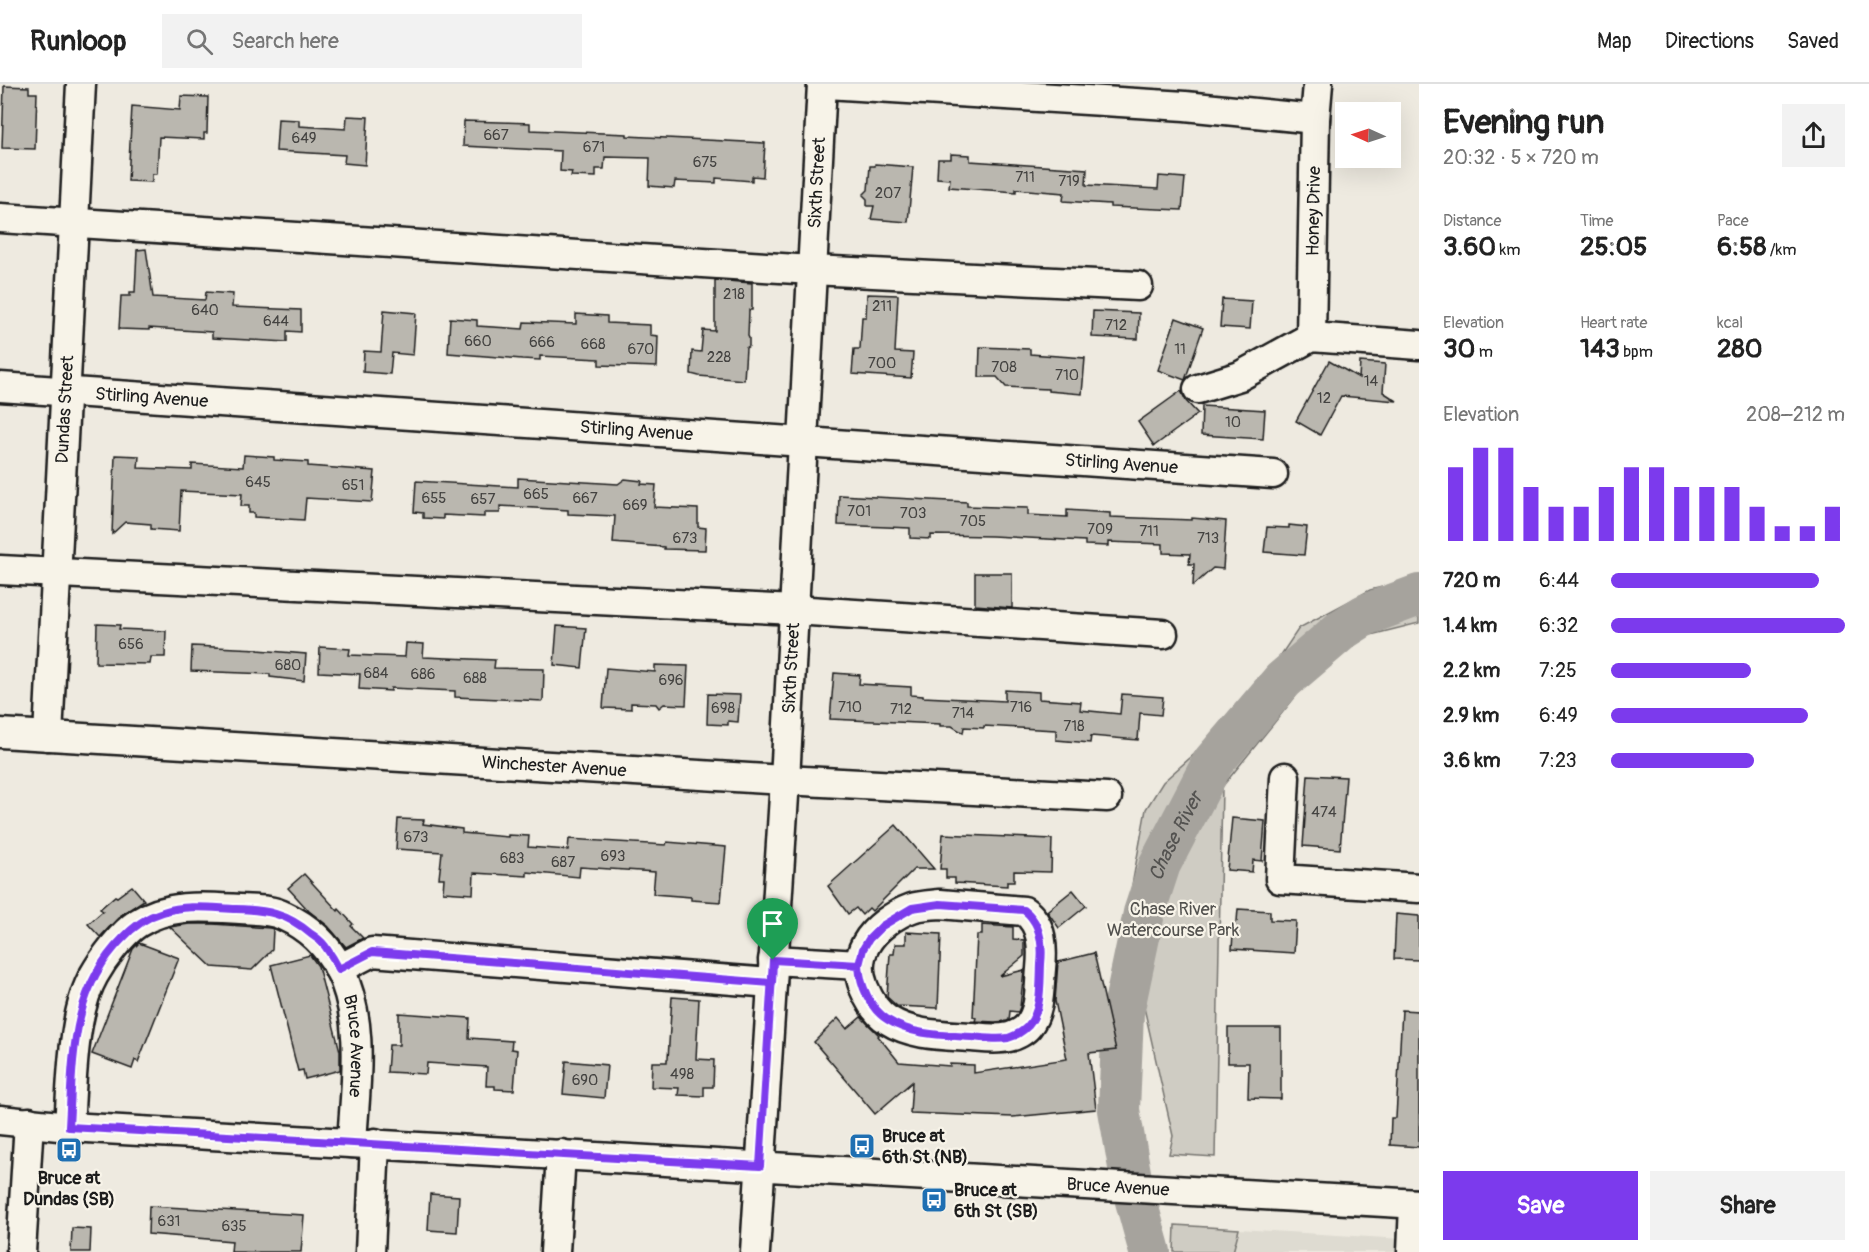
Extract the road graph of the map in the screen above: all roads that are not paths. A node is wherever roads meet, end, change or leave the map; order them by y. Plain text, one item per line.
1 (81, 84) edge
2 (822, 84) edge
3 (827, 84) edge
4 (1318, 84) edge
5 (1315, 119) junction
6 (0, 218) edge
7 (74, 223) junction
8 (812, 270) junction
9 (1138, 286) dead end
10 (1311, 337) junction
11 (1419, 345) edge
12 (0, 387) edge
13 (1198, 389) dead end
14 (65, 391) junction
15 (803, 442) junction
16 (1273, 474) dead end
17 (0, 570) edge
18 (57, 573) junction
19 (794, 610) junction
20 (1163, 634) dead end
21 (0, 733) edge
22 (48, 736) junction
23 (1285, 777) dead end
24 (785, 780) junction
25 (1107, 797) dead end
26 (1419, 888) edge
27 (859, 965) junction
28 (339, 969) junction
29 (773, 971) junction
30 (0, 1120) edge
31 (28, 1122) junction
32 (69, 1127) junction
33 (363, 1143) junction
34 (561, 1154) junction
35 (760, 1166) junction
36 (1417, 1204) edge
37 (21, 1252) edge
38 (369, 1252) edge
39 (555, 1252) edge
40 (755, 1252) edge
41 (1412, 1252) edge

1 - 7 street, Dundas Street
2 - 8 street, Sixth Street
3 - 5 street
4 - 5 street, Honey Drive
5 - 10 street, Honey Drive
6 - 7 street
7 - 8 street
7 - 14 street, Dundas Street
8 - 9 street
8 - 15 street, Sixth Street
10 - 11 street
10 - 13 street
12 - 14 street, Stirling Avenue
14 - 15 street, Stirling Avenue
14 - 18 street, Dundas Street
15 - 16 street, Stirling Avenue
15 - 19 street, Sixth Street
17 - 18 street
18 - 19 street
18 - 22 street, Dundas Street
19 - 20 street
19 - 24 street, Sixth Street
21 - 22 street, Winchester Avenue
22 - 24 street, Winchester Avenue
23 - 26 street
24 - 25 street, Winchester Avenue
24 - 29 street, Sixth Street
27 - 27 street
27 - 29 street
28 - 29 street
28 - 32 street, Bruce Avenue
28 - 33 street, Bruce Avenue
29 - 35 street, Sixth Street
30 - 31 street, Bruce Avenue
31 - 32 street, Bruce Avenue
31 - 37 street
32 - 33 street, Bruce Avenue
33 - 34 street, Bruce Avenue
33 - 38 street
34 - 35 street, Bruce Avenue
34 - 39 street
35 - 36 street, Bruce Avenue
35 - 40 street, Sixth Street
36 - 41 street

